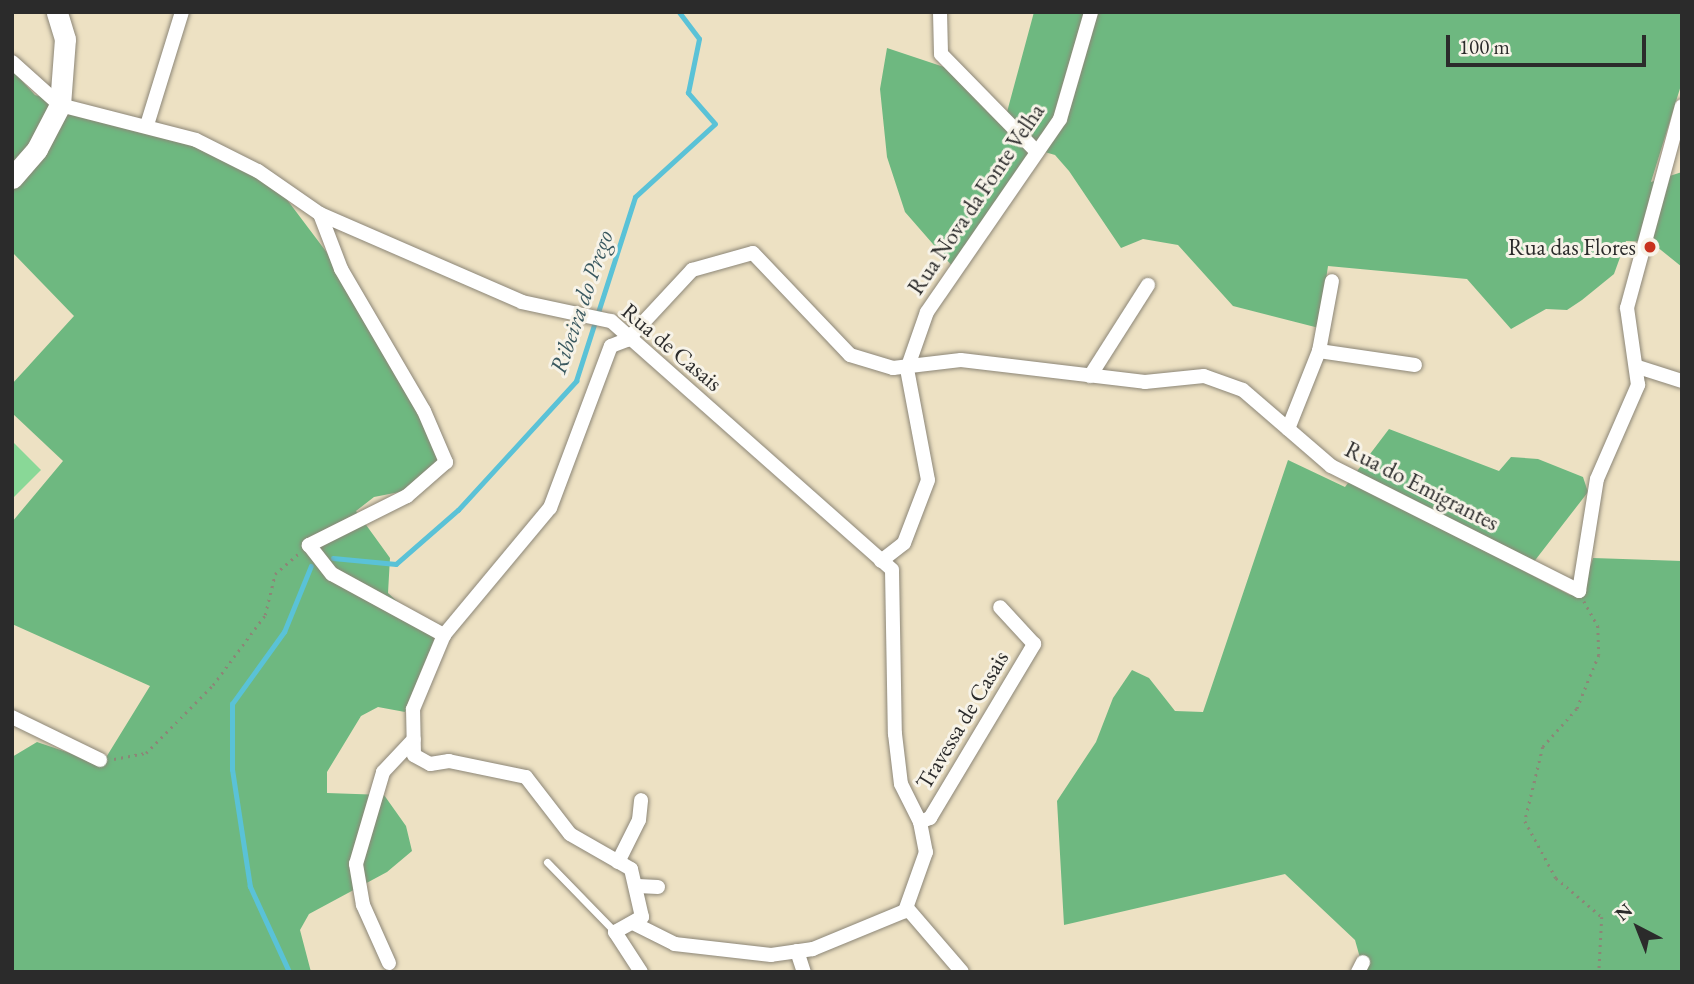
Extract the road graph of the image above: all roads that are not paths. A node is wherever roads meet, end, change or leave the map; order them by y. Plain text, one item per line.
1 (57, 12) edge
2 (182, 12) edge
3 (940, 12) edge
4 (1091, 12) edge
5 (12, 62) edge
6 (60, 105) junction
7 (1682, 106) edge
8 (147, 125) junction
9 (1037, 152) junction
10 (12, 178) edge
11 (320, 214) junction
12 (1332, 281) dead end
13 (1148, 285) dead end
14 (627, 340) junction
15 (1319, 351) junction
16 (1415, 365) dead end
17 (1638, 367) junction
18 (907, 369) junction
19 (1090, 376) junction
20 (1682, 381) edge
21 (1288, 429) junction
22 (881, 561) junction
23 (1000, 607) dead end
24 (444, 635) junction
25 (12, 718) edge
26 (414, 739) junction
27 (100, 760) road end
28 (641, 800) dead end
29 (920, 822) junction
30 (547, 862) dead end
31 (618, 862) junction
32 (638, 886) junction
33 (658, 887) dead end
34 (907, 908) junction
35 (633, 923) junction
36 (615, 932) junction
37 (797, 951) junction
38 (389, 963) dead end
39 (641, 972) edge
40 (804, 972) edge
41 (962, 972) edge

1 - 6 main road
2 - 8 street
3 - 9 street
4 - 9 street, Rua Nova da Fonte Velha
5 - 6 street
6 - 8 street, Rua de Casais
6 - 10 main road
7 - 17 street
8 - 11 street, Rua de Casais
9 - 18 street, Rua Nova da Fonte Velha
11 - 14 street, Rua de Casais
11 - 24 street
12 - 15 street
13 - 19 street
14 - 18 street
14 - 22 street, Rua de Casais
14 - 24 street
15 - 16 street
15 - 21 street
17 - 20 street
17 - 21 street, Rua do Emigrantes
18 - 19 street, Rua do Emigrantes
18 - 22 street
19 - 21 street, Rua do Emigrantes
22 - 29 street, Rua de Casais
23 - 29 street, Travessa de Casais
24 - 26 street
25 - 27 street
26 - 31 street
26 - 38 street
28 - 31 street
29 - 34 street, Rua de Casais
30 - 36 lane
31 - 32 street
32 - 33 street
32 - 35 street
34 - 37 street
34 - 41 street
35 - 36 street
35 - 37 street
36 - 39 street
37 - 40 street

